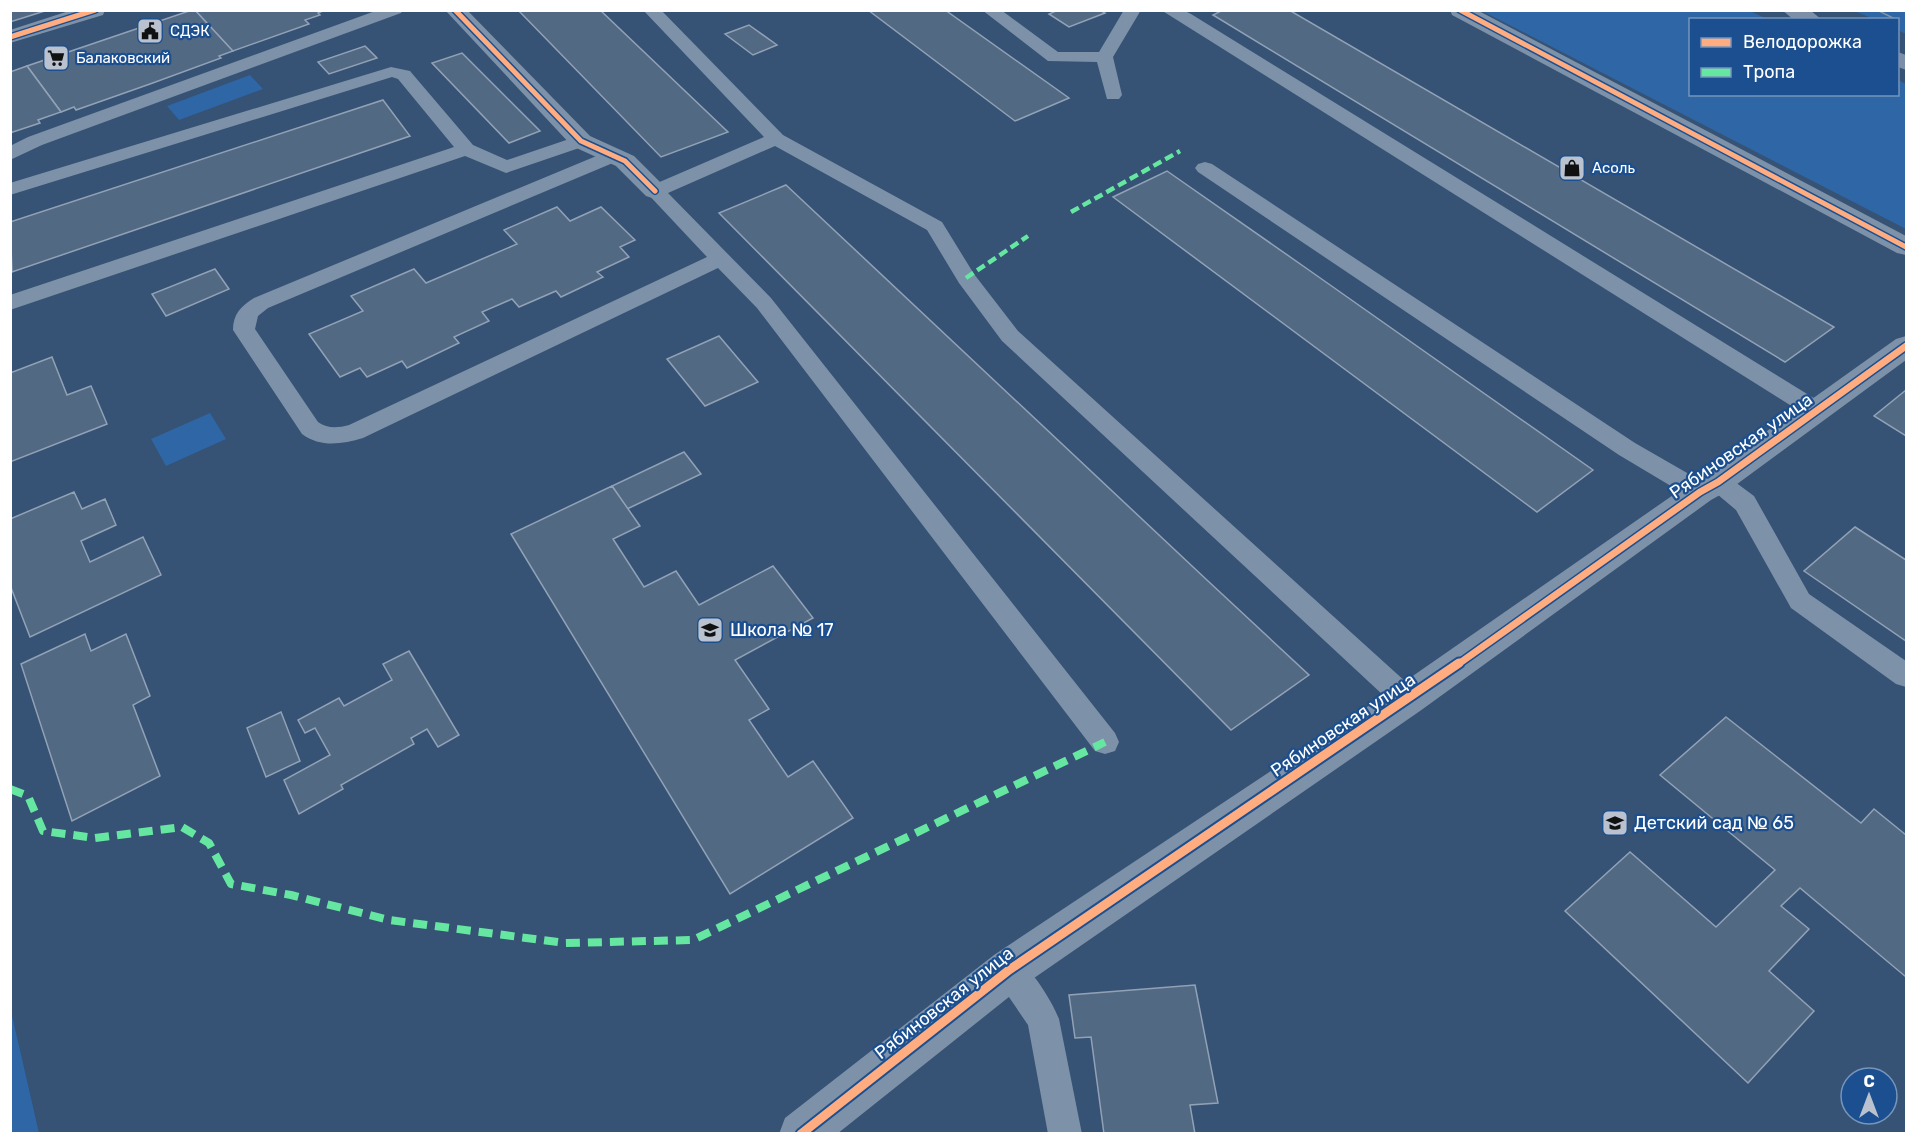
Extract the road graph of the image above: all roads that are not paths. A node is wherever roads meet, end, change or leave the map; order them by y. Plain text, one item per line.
1 (95, 10) edge
2 (395, 10) edge
3 (455, 10) edge
4 (651, 10) edge
5 (990, 10) edge
6 (1133, 10) edge
7 (1169, 10) edge
8 (1460, 10) edge
9 (1792, 10) edge
10 (1808, 18) edge
11 (10, 37) edge
12 (1104, 57) junction
13 (1113, 95) dead end
14 (776, 140) junction
15 (581, 141) junction
16 (466, 149) junction
17 (10, 154) edge
18 (613, 156) junction
19 (1205, 168) dead end
20 (10, 189) edge
21 (655, 191) junction
22 (1906, 247) edge
23 (720, 259) junction
24 (10, 303) edge
25 (1906, 346) edge
26 (1817, 411) junction
27 (1709, 487) junction
28 (1906, 676) edge
29 (1407, 700) junction
30 (1105, 742) dead end
31 (1009, 970) junction
32 (801, 1134) edge
33 (1065, 1134) edge

1 - 11 street
2 - 17 lane
3 - 15 street
4 - 14 lane
5 - 12 lane
6 - 12 lane
7 - 26 lane
8 - 22 street
9 - 10 main road
12 - 13 lane
14 - 21 lane
14 - 29 lane
15 - 16 lane
15 - 18 street
16 - 20 lane
16 - 24 lane
18 - 21 street
18 - 23 lane
19 - 27 lane
21 - 23 lane
23 - 30 lane
25 - 26 street, Рябиновская улица
26 - 27 street, Рябиновская улица
27 - 28 lane
27 - 29 street, Рябиновская улица
29 - 31 street, Рябиновская улица
31 - 32 street, Рябиновская улица
31 - 33 lane

